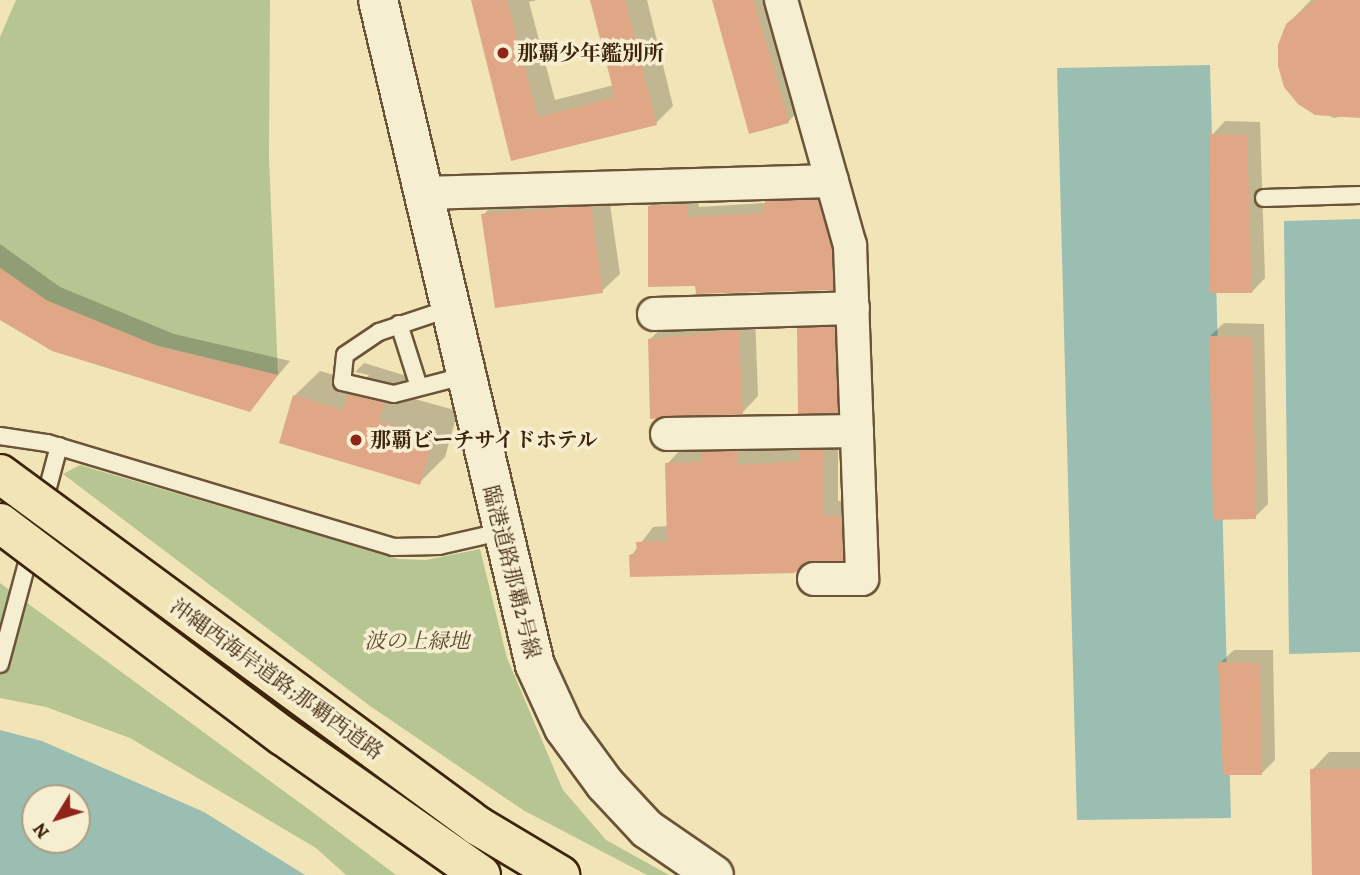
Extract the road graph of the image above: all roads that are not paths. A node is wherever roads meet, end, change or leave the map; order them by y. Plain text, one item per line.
1 (378, 0) edge
2 (780, 0) edge
3 (832, 181) junction
4 (423, 193) junction
5 (1360, 195) edge
6 (1264, 198) dead end
7 (449, 309) junction
8 (853, 309) junction
9 (654, 314) dead end
10 (399, 324) junction
11 (464, 376) junction
12 (419, 387) junction
13 (857, 431) junction
14 (667, 434) dead end
15 (0, 436) edge
16 (59, 446) junction
17 (0, 474) edge
18 (0, 523) edge
19 (500, 532) junction
20 (814, 579) dead end
21 (0, 664) edge
22 (481, 875) edge
23 (560, 875) edge
24 (714, 875) edge

1 - 4 street, 臨港道路那覇2号線
2 - 3 street
3 - 4 street
3 - 8 street
4 - 7 street, 臨港道路那覇2号線
5 - 6 lane
7 - 10 lane
7 - 11 street, 臨港道路那覇2号線
8 - 9 street
8 - 13 street
10 - 12 lane
10 - 12 lane
11 - 12 lane
11 - 19 street, 臨港道路那覇2号線
13 - 14 street
13 - 20 street
15 - 16 lane
16 - 19 lane
16 - 21 lane
17 - 23 highway, 沖縄西海岸道路;那覇西道路, bridge
18 - 22 highway, 沖縄西海岸道路;那覇西道路, bridge
19 - 24 street, 臨港道路那覇2号線

